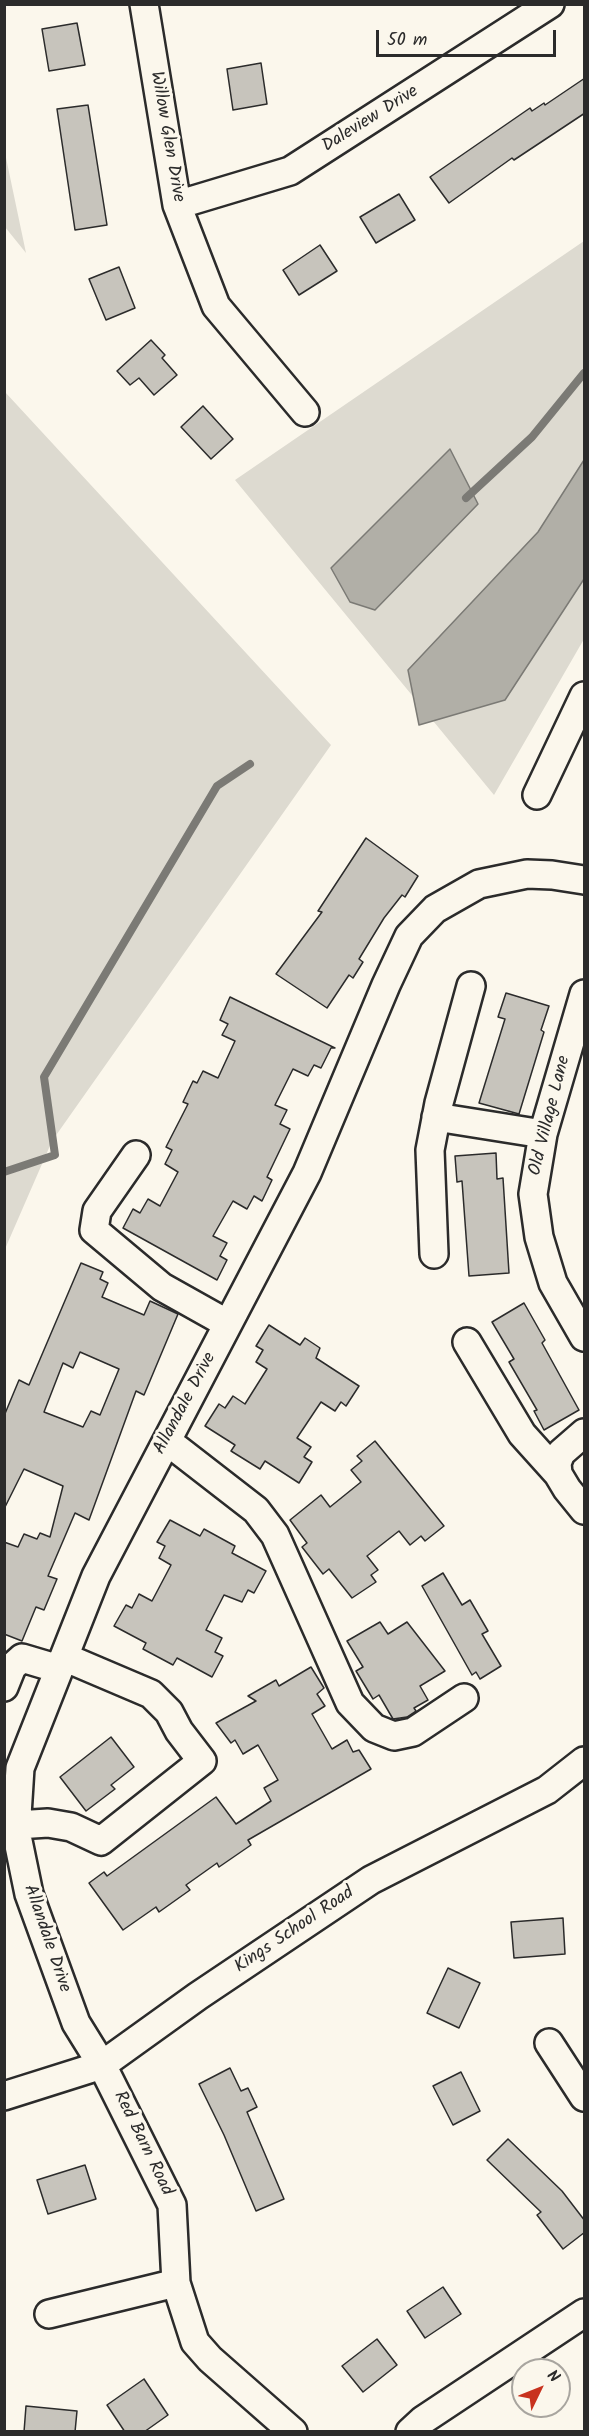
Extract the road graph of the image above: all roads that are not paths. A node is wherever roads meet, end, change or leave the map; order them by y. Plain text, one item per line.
1 (144, 4) edge
2 (550, 4) edge
3 (177, 205) junction
4 (304, 412) dead end
5 (585, 696) edge
6 (537, 795) dead end
7 (585, 880) edge
8 (471, 986) dead end
9 (585, 994) edge
10 (436, 1117) junction
11 (543, 1134) junction
12 (136, 1155) dead end
13 (434, 1254) dead end
14 (228, 1324) junction
15 (585, 1336) edge
16 (467, 1342) dead end
17 (585, 1433) edge
18 (167, 1441) junction
19 (558, 1474) junction
20 (585, 1510) edge
21 (13, 1655) edge
22 (62, 1663) junction
23 (4, 1687) edge
24 (464, 1698) dead end
25 (585, 1761) edge
26 (17, 1825) junction
27 (549, 2043) dead end
28 (102, 2065) junction
29 (4, 2096) edge
30 (585, 2097) edge
31 (176, 2283) junction
32 (585, 2313) edge
33 (49, 2314) dead end
34 (293, 2432) edge
35 (410, 2432) edge

1 - 3 street, Willow Glen Drive
2 - 3 street, Daleview Drive
3 - 4 street, Willow Glen Drive
5 - 6 street
7 - 14 street, Allandale Drive
8 - 10 street
9 - 11 street, Old Village Lane
10 - 11 street
10 - 13 street
11 - 15 street, Old Village Lane
12 - 14 street
14 - 18 street, Allandale Drive
16 - 19 street
17 - 19 street
18 - 22 street, Allandale Drive
18 - 24 street
19 - 20 street
21 - 22 street
21 - 23 street
22 - 26 street, Allandale Drive
22 - 26 street
25 - 28 street, Kings School Road
26 - 28 street, Allandale Drive
27 - 30 street
28 - 29 street, Kings School Road
28 - 31 street, Red Barn Road
31 - 33 street
31 - 34 street, Red Barn Road
32 - 35 street

